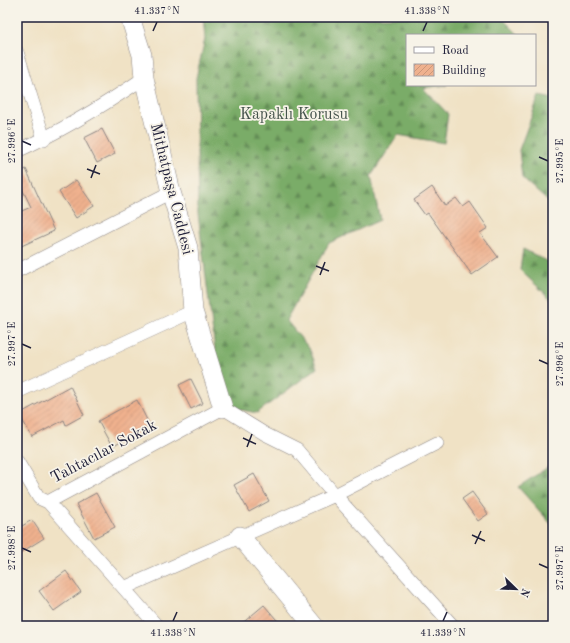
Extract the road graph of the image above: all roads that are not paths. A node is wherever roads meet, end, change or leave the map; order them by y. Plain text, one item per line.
1 (130, 17) edge
2 (17, 52) edge
3 (144, 78) junction
4 (44, 139) junction
5 (17, 151) edge
6 (171, 192) junction
7 (17, 271) edge
8 (193, 311) junction
9 (17, 392) edge
10 (223, 408) junction
11 (437, 443) dead end
12 (17, 461) edge
13 (335, 495) junction
14 (48, 502) junction
15 (240, 536) junction
16 (124, 588) junction
17 (157, 626) edge
18 (314, 626) edge
19 (453, 626) edge

1 - 3 street, Mithatpaşa Caddesi
2 - 4 street
3 - 4 street
3 - 6 street, Mithatpaşa Caddesi
4 - 5 street
6 - 7 street
6 - 8 street, Mithatpaşa Caddesi
8 - 9 street
8 - 10 street, Mithatpaşa Caddesi
10 - 13 street
10 - 14 street, Tahtacılar Sokak
11 - 13 street
12 - 14 street, Tahtacılar Sokak
13 - 15 street
13 - 19 street
14 - 16 street
15 - 16 street
15 - 18 street
16 - 17 street

